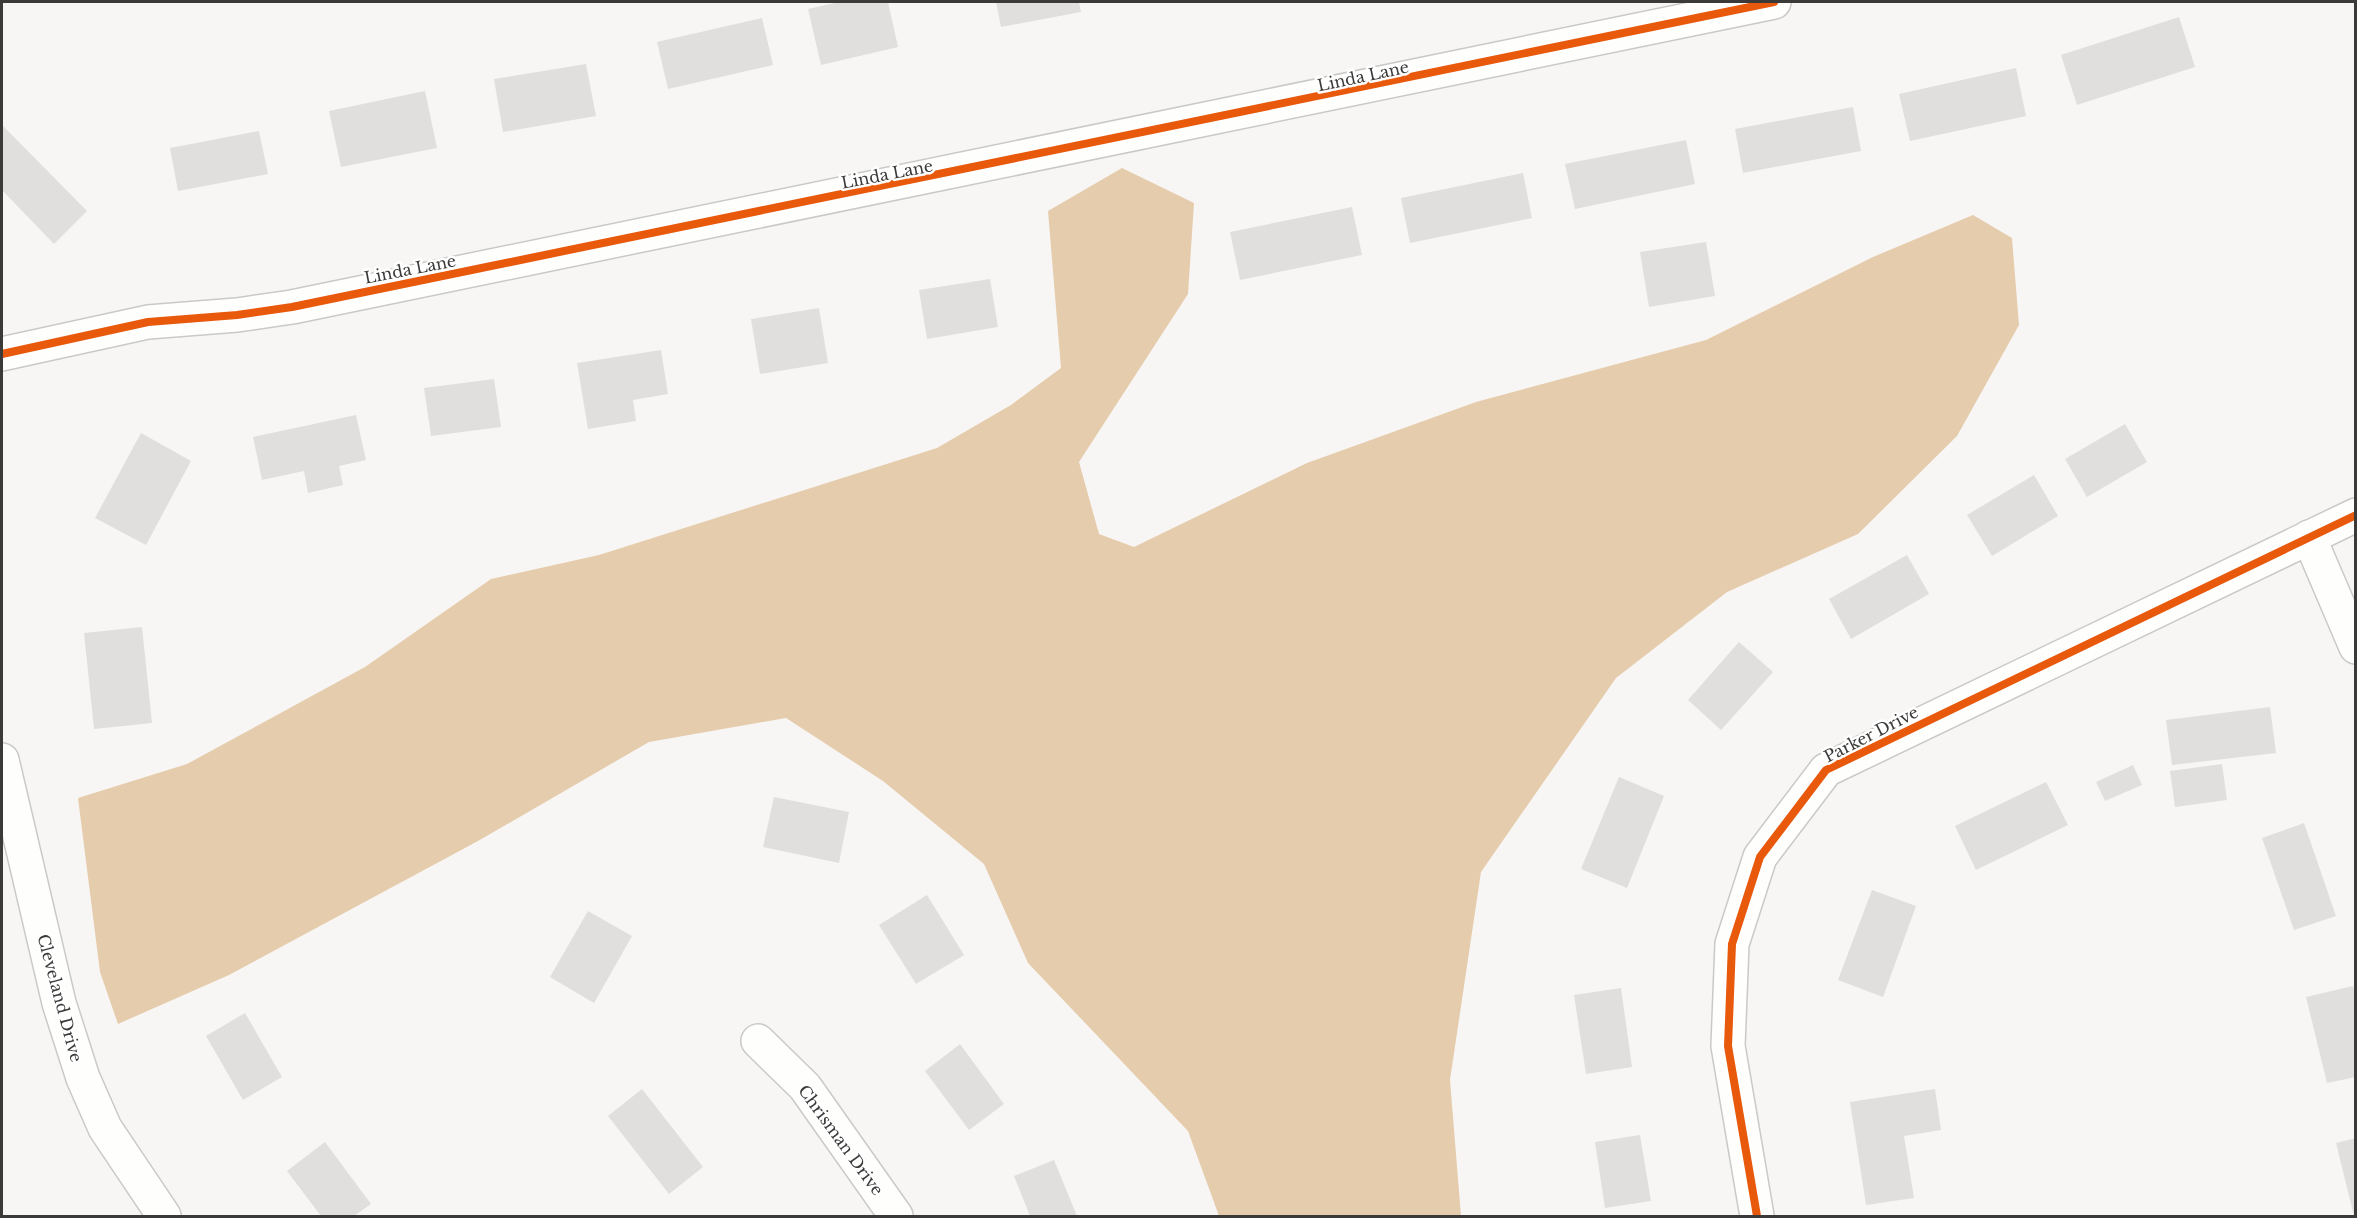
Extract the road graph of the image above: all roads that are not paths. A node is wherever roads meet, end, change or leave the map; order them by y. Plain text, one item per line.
1 (1774, 2) edge
2 (2, 354) edge
3 (2355, 515) edge
4 (2309, 537) junction
5 (2355, 647) edge
6 (2, 760) edge
7 (758, 1041) dead end
8 (164, 1216) edge
9 (896, 1216) edge
10 (1757, 1216) edge

1 - 2 street, Linda Lane
3 - 4 street, Parker Drive
4 - 5 street
4 - 10 street, Parker Drive
6 - 8 street, Cleveland Drive
7 - 9 street, Chrisman Drive

